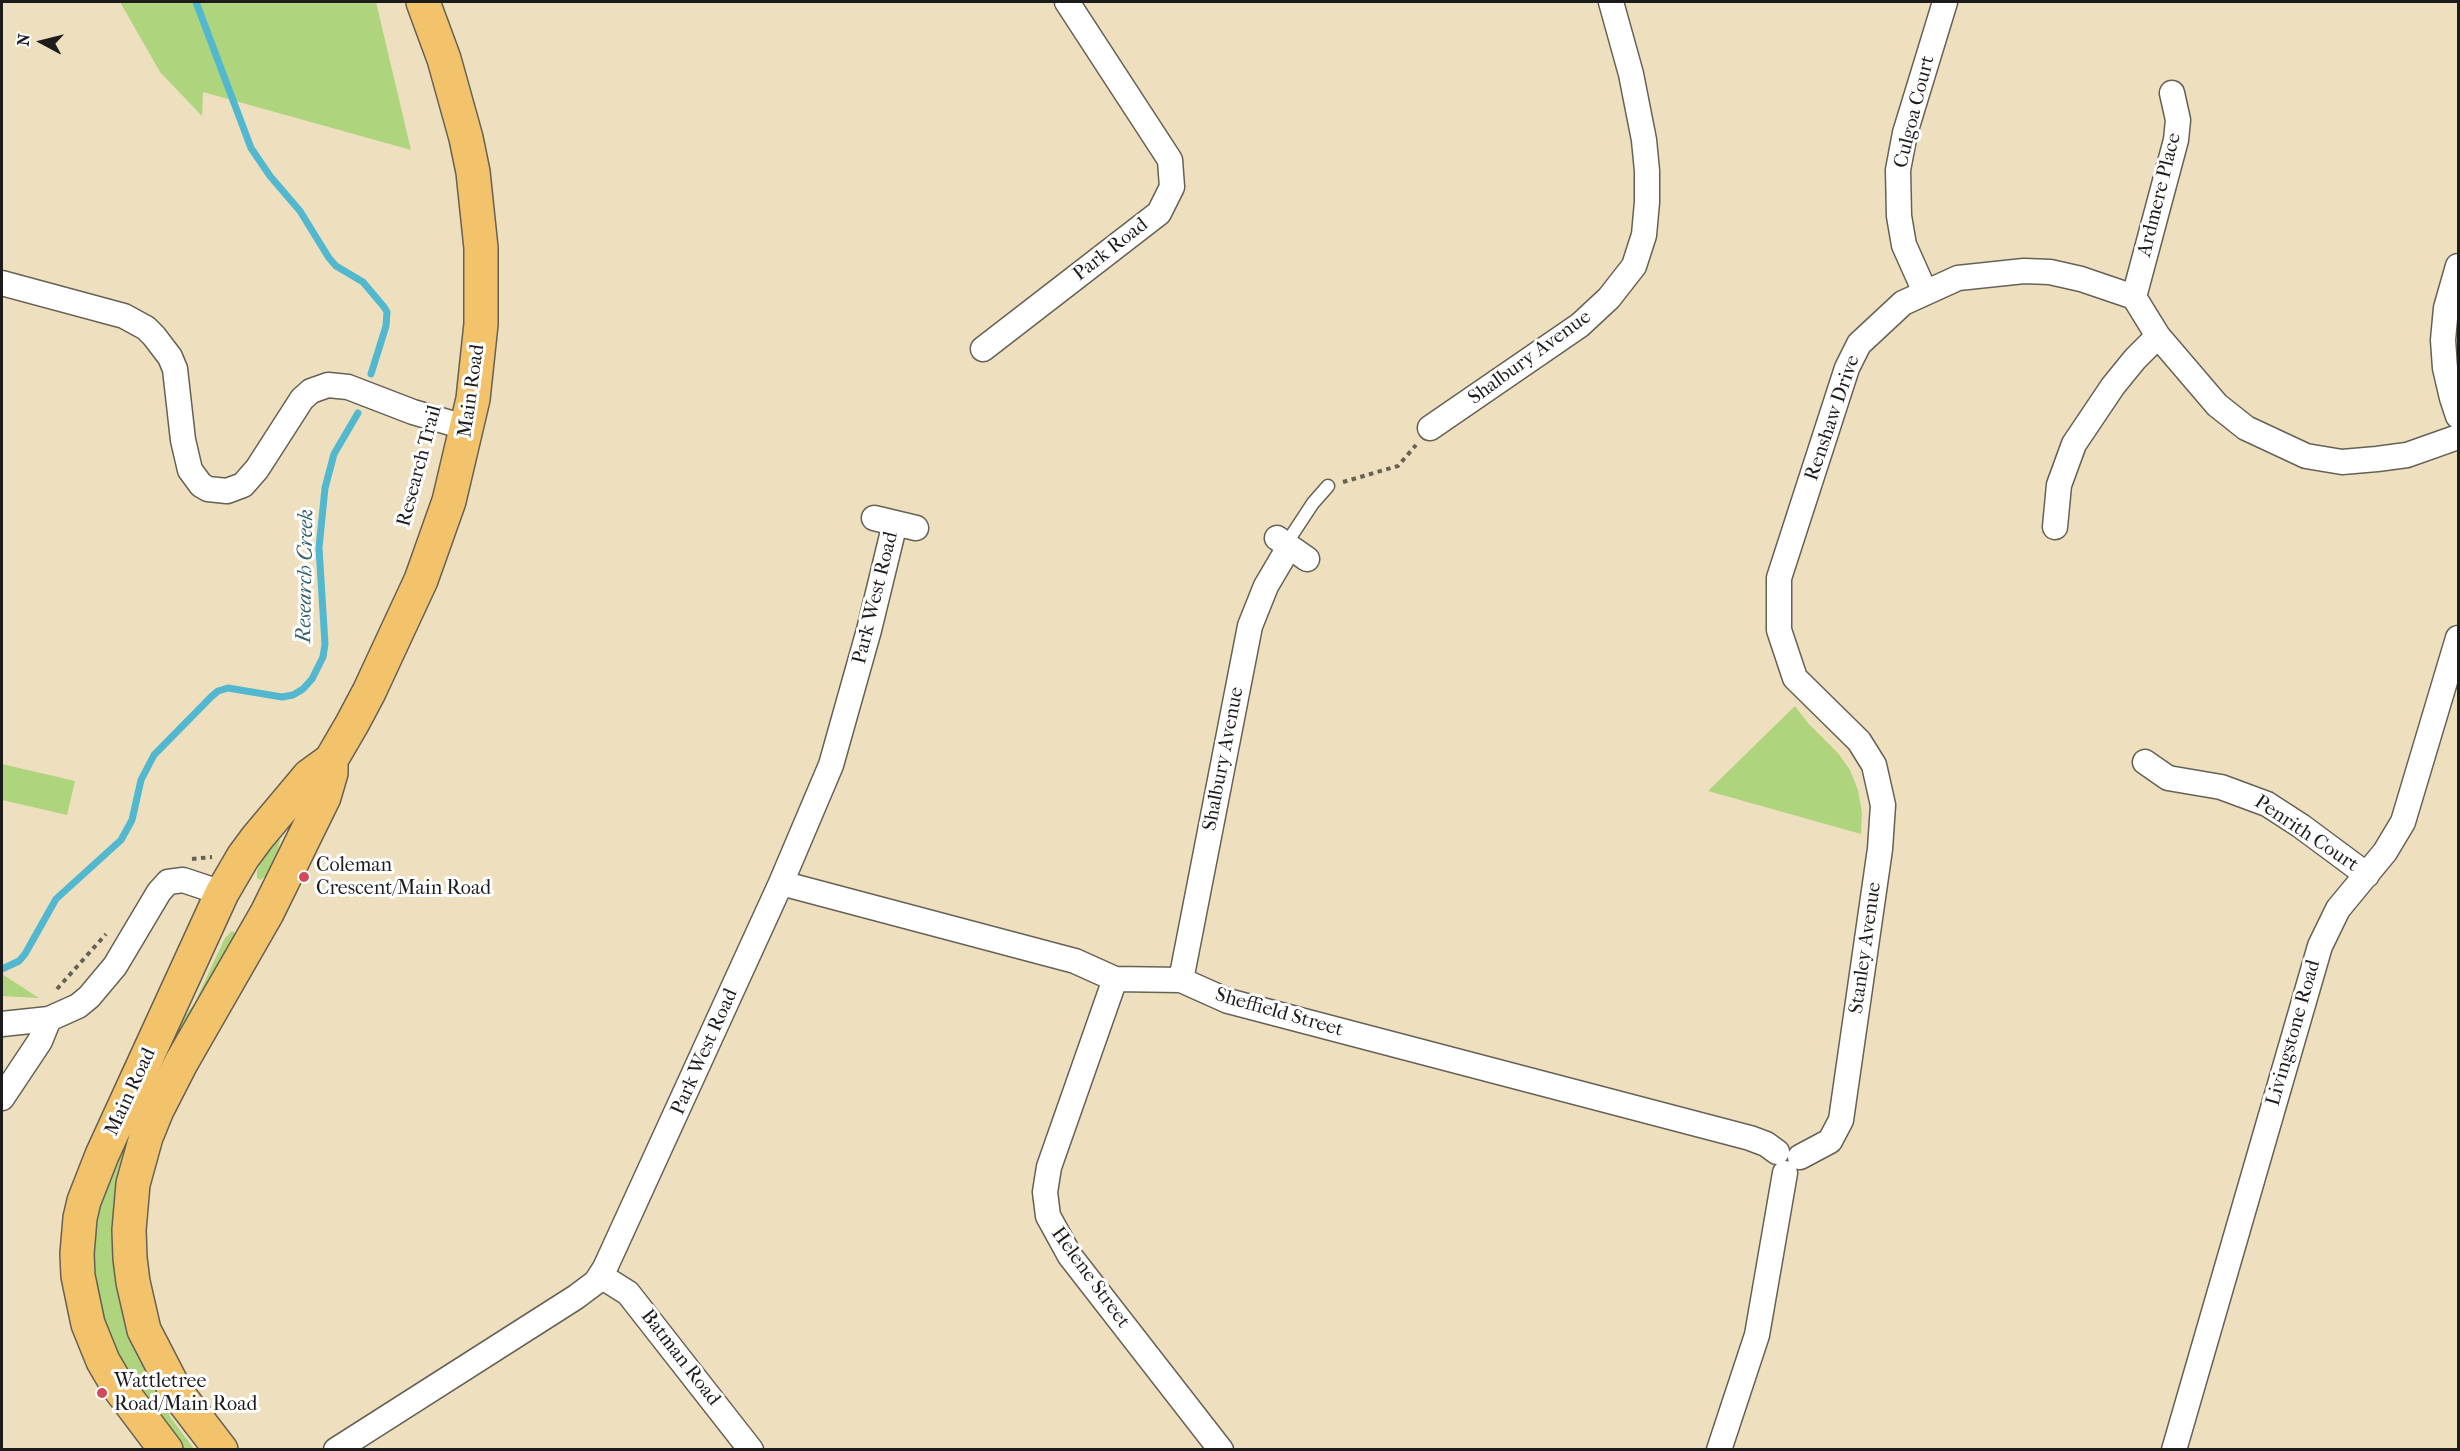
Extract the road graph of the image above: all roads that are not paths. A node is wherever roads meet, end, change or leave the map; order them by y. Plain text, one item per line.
1 (423, 2) edge
2 (1067, 2) edge
3 (1611, 2) edge
4 (1945, 2) edge
5 (2172, 93) dead end
6 (2458, 266) edge
7 (2, 283) edge
8 (1925, 292) junction
9 (2134, 297) junction
10 (2158, 336) junction
11 (983, 349) dead end
12 (2458, 416) edge
13 (468, 428) junction
14 (1430, 428) road end
15 (2458, 437) edge
16 (1328, 486) road end
17 (895, 523) dead end
18 (2055, 527) dead end
19 (1290, 547) joint
20 (2458, 638) edge
21 (1846, 728) joint
22 (331, 760) junction
23 (2145, 762) dead end
24 (2367, 875) junction
25 (781, 883) junction
26 (222, 893) junction
27 (267, 913) junction
28 (1115, 979) junction
29 (1181, 980) junction
30 (50, 1019) junction
31 (2, 1024) edge
32 (2, 1098) edge
33 (1788, 1161) junction
34 (601, 1276) junction
35 (163, 1447) edge
36 (221, 1449) edge
37 (336, 1449) edge
38 (751, 1449) edge
39 (1221, 1449) edge
40 (1719, 1449) edge
41 (2174, 1449) edge

1 - 13 main road, Main Road
2 - 11 street, Park Road
3 - 14 street, Shalbury Avenue
4 - 8 street, Culgoa Court
5 - 9 street, Ardmere Place
6 - 12 street
7 - 13 street
8 - 9 street, Renshaw Drive
8 - 21 street, Renshaw Drive
9 - 10 street
10 - 15 street
10 - 18 street
13 - 22 main road, Main Road
16 - 19 lane, Shalbury Avenue
17 - 25 street, Park West Road
19 - 29 street, Shalbury Avenue
20 - 24 street, Livingstone Road
21 - 33 street, Stanley Avenue
22 - 26 main road, Main Road
22 - 27 main road, Main Road
23 - 24 street, Penrith Court
24 - 41 street, Livingstone Road
25 - 28 street, Sheffield Street
25 - 34 street, Park West Road
26 - 27 main road
26 - 30 street
26 - 35 main road, Main Road
27 - 36 main road, Main Road
28 - 29 street, Sheffield Street
28 - 39 street, Helene Street
29 - 33 street, Sheffield Street
30 - 31 street
30 - 32 street
33 - 40 street
34 - 37 street, Park West Road
34 - 38 street, Batman Road

